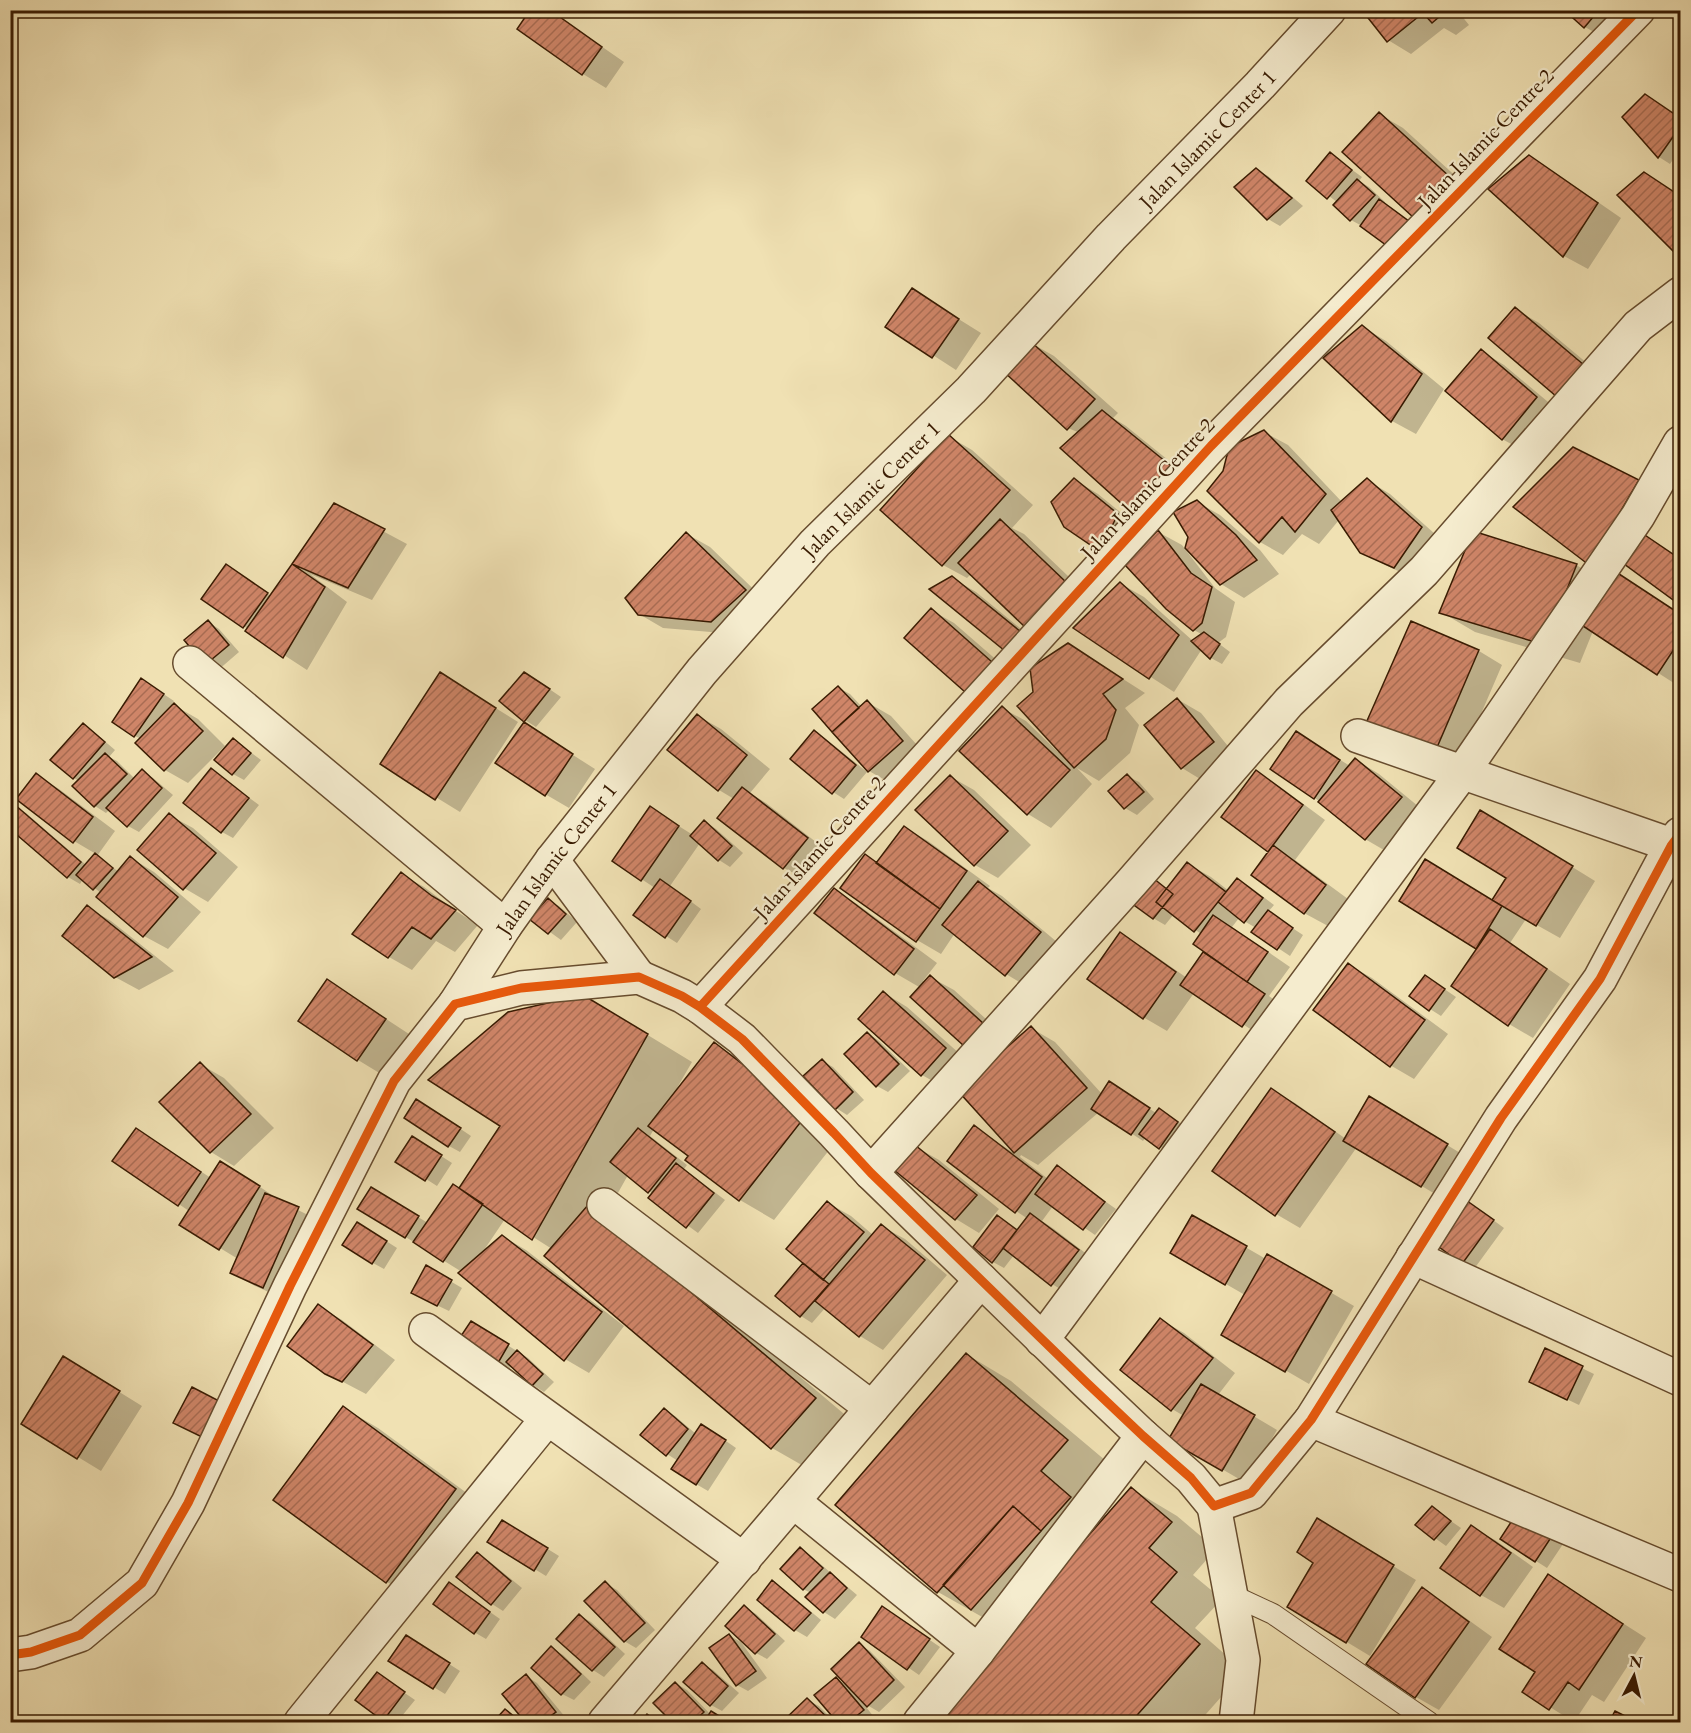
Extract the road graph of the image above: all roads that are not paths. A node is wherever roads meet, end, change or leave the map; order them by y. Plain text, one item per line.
1 (1329, 10) edge
2 (1638, 10) edge
3 (1680, 294) edge
4 (1680, 443) edge
5 (190, 663) dead end
6 (1358, 736) dead end
7 (1462, 773) junction
8 (1677, 843) edge
9 (552, 860) junction
10 (505, 926) junction
11 (639, 977) junction
12 (455, 1004) junction
13 (700, 1007) junction
14 (871, 1173) junction
15 (604, 1205) dead end
16 (1413, 1257) junction
17 (981, 1280) junction
18 (426, 1330) dead end
19 (1042, 1340) junction
20 (1680, 1379) edge
21 (872, 1408) junction
22 (547, 1419) junction
23 (1311, 1420) junction
24 (1143, 1436) junction
25 (793, 1501) junction
26 (1214, 1506) junction
27 (744, 1560) junction
28 (1680, 1575) edge
29 (1230, 1594) junction
30 (978, 1651) junction
31 (10, 1655) edge
32 (302, 1722) edge
33 (605, 1722) edge
34 (920, 1722) edge
35 (1236, 1722) edge
36 (1429, 1722) edge

1 - 9 street, Jalan Islamic Center 1
2 - 13 street, Jalan Islamic Centre 2
3 - 14 street
4 - 7 street
5 - 10 street
6 - 7 street
7 - 8 street
7 - 19 street
8 - 16 street
9 - 10 street, Jalan Islamic Center 1
9 - 11 street
10 - 12 street, Jalan Islamic Center 1
11 - 12 street
11 - 13 street
12 - 31 street, Jalan Islamic Center 1
13 - 14 street
14 - 17 street
15 - 21 street
16 - 20 street
16 - 23 street
17 - 19 street
17 - 21 street
18 - 22 street
19 - 24 street
21 - 25 street
22 - 27 street
22 - 32 street
23 - 26 street
23 - 28 street
24 - 26 street
24 - 30 street
25 - 27 street
25 - 30 street
26 - 29 street
27 - 33 street
29 - 35 street
29 - 36 lane
30 - 34 street

